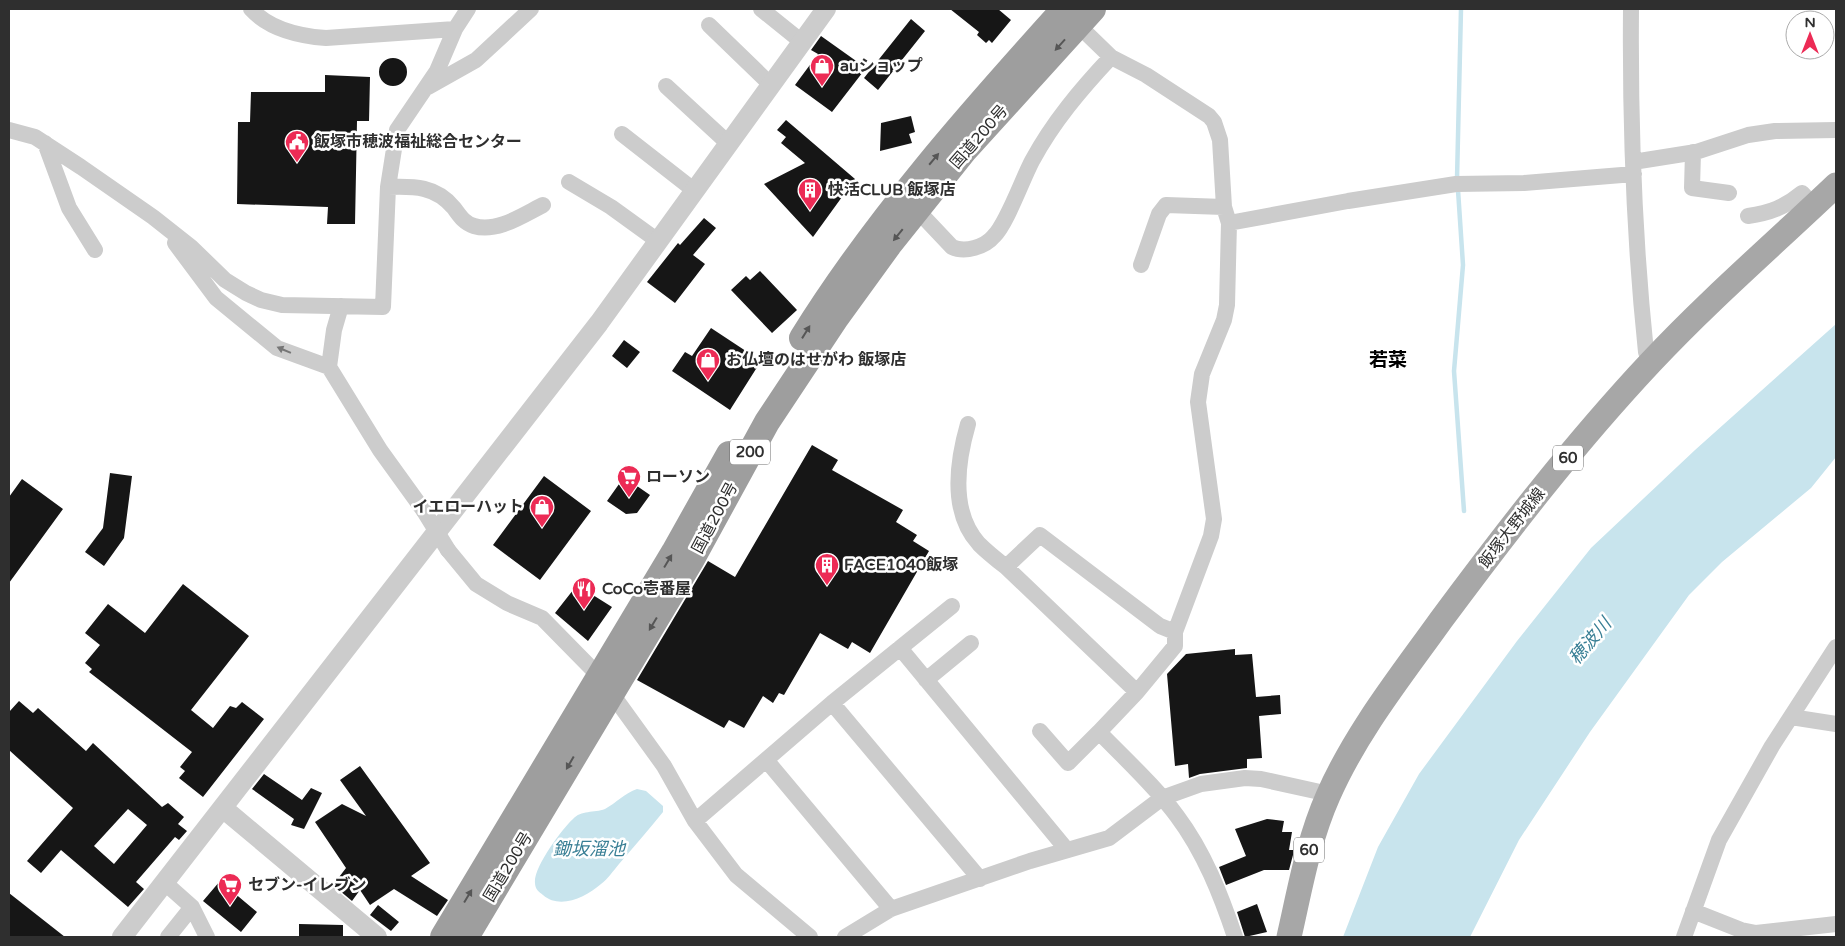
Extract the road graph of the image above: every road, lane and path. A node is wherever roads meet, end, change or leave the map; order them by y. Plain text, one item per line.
1 (251, 9) edge
2 (468, 9) edge
3 (531, 9) edge
4 (761, 9) edge
5 (826, 9) edge
6 (1631, 9) edge
7 (1078, 14) edge
8 (709, 25) dead end
9 (455, 29) junction
10 (802, 42) junction
11 (1111, 57) junction
12 (772, 85) junction
13 (666, 86) dead end
14 (426, 88) junction
15 (9, 130) edge
16 (1836, 130) edge
17 (622, 134) dead end
18 (45, 143) junction
19 (729, 144) junction
20 (1693, 152) junction
21 (1633, 168) junction
22 (569, 182) dead end
23 (1836, 185) edge
24 (388, 187) junction
25 (695, 191) junction
26 (1729, 193) dead end
27 (543, 205) dead end
28 (1814, 206) junction
29 (1224, 207) junction
30 (917, 210) junction
31 (1748, 216) dead end
32 (153, 217) junction
33 (1228, 223) junction
34 (658, 241) junction
35 (95, 250) dead end
36 (1141, 265) dead end
37 (341, 306) junction
38 (1650, 362) junction
39 (329, 367) junction
40 (968, 424) dead end
41 (1006, 567) junction
42 (952, 606) dead end
43 (1175, 632) junction
44 (971, 644) dead end
45 (1836, 647) edge
46 (900, 648) junction
47 (926, 680) junction
48 (606, 683) junction
49 (1137, 692) junction
50 (832, 703) junction
51 (1791, 717) junction
52 (1836, 724) edge
53 (1040, 731) dead end
54 (1099, 732) junction
55 (767, 761) junction
56 (1329, 794) junction
57 (1162, 798) junction
58 (224, 809) junction
59 (695, 821) junction
60 (1067, 850) junction
61 (980, 879) junction
62 (164, 883) junction
63 (192, 907) junction
64 (891, 909) junction
65 (1693, 911) junction
66 (1836, 924) edge
67 (1741, 934) edge
68 (122, 937) edge
69 (168, 937) edge
70 (207, 937) edge
71 (377, 937) edge
72 (443, 937) edge
73 (466, 937) edge
74 (810, 937) edge
75 (846, 937) edge
76 (1235, 937) edge
77 (1289, 937) edge
78 (1684, 937) edge

1 - 9 street
2 - 9 street
3 - 14 street
4 - 10 street
5 - 10 street
6 - 21 street
7 - 11 street
7 -> 30 highway, 国道200号 / 200
48 -> 7 highway, 国道200号 / 200
8 - 12 street
9 - 14 street
10 - 12 street
11 - 29 street
11 - 30 street
12 - 19 street
13 - 19 street
14 - 24 street
15 - 18 street
16 - 20 street
17 - 25 street
18 - 32 street
18 - 35 street
19 - 25 street
20 - 21 street
20 - 26 street
21 - 33 street
21 - 38 street
22 - 34 street
23 - 28 main road, 飯塚大野城線 / 60
24 - 27 street
24 - 37 street
25 - 34 street
28 - 31 street
28 - 38 main road, 飯塚大野城線 / 60
29 - 33 street
29 - 36 street
30 -> 48 highway, 国道200号 / 200
32 - 37 street
39 -> 32 street
33 - 43 street
34 - 58 street
37 - 39 street
38 - 56 main road, 飯塚大野城線 / 60
39 - 48 street, bridge
40 - 41 street
41 - 43 street
41 - 49 street
42 - 46 street
43 - 49 street
44 - 47 street
45 - 51 street
46 - 47 street
46 - 50 street
47 - 60 street
48 - 59 street
72 -> 48 highway, 国道200号 / 200
48 -> 73 highway, 国道200号 / 200
49 - 54 street
50 - 55 street
50 - 61 street
51 - 52 street
51 - 65 street
53 - 54 street
54 - 57 street
55 - 59 street
55 - 64 street
56 - 57 street
56 - 77 main road, 飯塚大野城線 / 60
57 - 60 street
57 - 76 street
58 - 62 street
58 - 71 street
59 - 74 street
60 - 61 street
61 - 64 street
62 - 63 street
62 - 68 street
63 - 69 street
63 - 70 street
64 - 75 street
65 - 67 street
65 - 78 street
66 - 67 street

